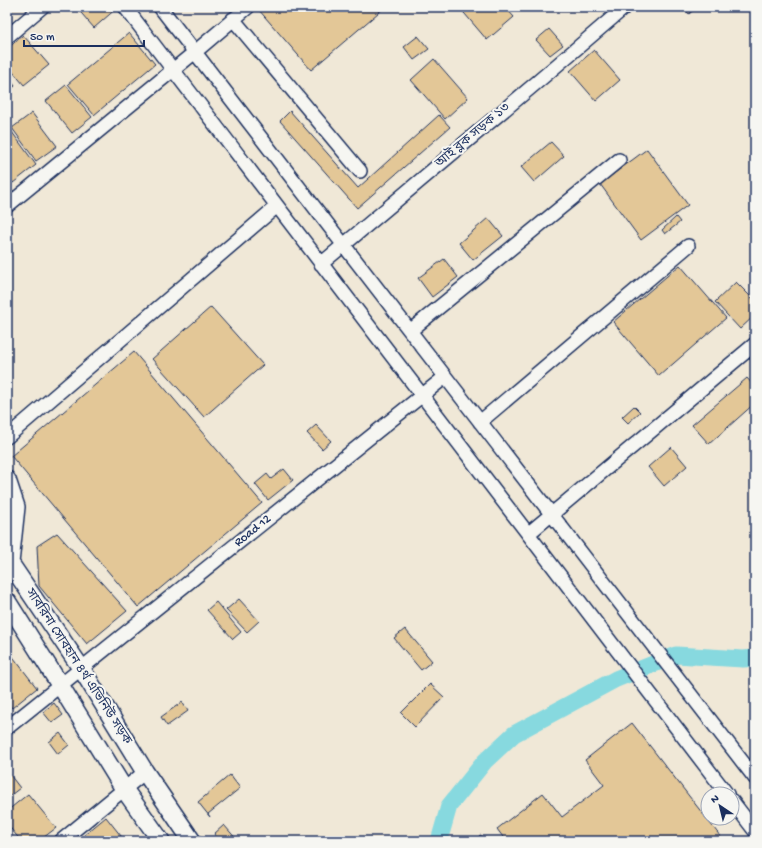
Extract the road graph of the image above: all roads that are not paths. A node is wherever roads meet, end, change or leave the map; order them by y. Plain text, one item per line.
1 (42, 7) edge
2 (125, 7) edge
3 (160, 7) edge
4 (248, 7) edge
5 (625, 7) edge
6 (233, 19) junction
7 (7, 37) edge
8 (195, 52) junction
9 (173, 70) junction
10 (619, 160) dead end
11 (360, 171) dead end
12 (7, 206) edge
13 (277, 206) junction
14 (343, 245) junction
15 (688, 246) dead end
16 (321, 264) junction
17 (410, 331) junction
18 (755, 344) edge
19 (446, 377) junction
20 (422, 396) junction
21 (480, 422) junction
22 (7, 437) edge
23 (7, 480) edge
24 (551, 514) junction
25 (528, 534) junction
26 (9, 564) edge
27 (7, 601) edge
28 (82, 668) junction
29 (60, 685) junction
30 (7, 728) edge
31 (145, 772) junction
32 (755, 778) edge
33 (721, 786) edge
34 (124, 789) junction
35 (740, 811) edge
36 (755, 831) edge
37 (61, 841) edge
38 (161, 841) edge
39 (192, 841) edge

1 - 7 street
2 - 9 street
3 - 8 street
4 - 6 street
5 - 14 street, আই ব্লক সড়ক ১৩
6 - 8 street
6 - 11 street
8 - 9 street
8 - 14 street
9 - 12 street
9 - 13 street
10 - 17 street
13 - 16 street
13 - 22 street
14 - 16 street, আই ব্লক সড়ক ১৩
14 - 17 street
15 - 21 street
16 - 20 street
17 - 19 street
18 - 24 street
19 - 20 street, Road 12
19 - 21 street
20 - 25 street
20 - 28 street, Road 12
21 - 24 street
23 - 26 street, সাবরিনা সোবহান ৪র্থ এভিনিউ সড়ক
24 - 25 street
24 - 32 street
25 - 33 street
26 - 28 street, সাবরিনা সোবহান ৪র্থ এভিনিউ সড়ক
27 - 29 street, সাবরিনা সোবহান ৪র্থ এভিনিউ সড়ক
28 - 29 street, Road 12
28 - 31 street, সাবরিনা সোবহান ৪র্থ এভিনিউ সড়ক
29 - 30 street, Road 12
29 - 34 street, সাবরিনা সোবহান ৪র্থ এভিনিউ সড়ক
31 - 34 street
31 - 39 street, সাবরিনা সোবহান ৪র্থ এভিনিউ সড়ক
34 - 37 street
34 - 38 street, সাবরিনা সোবহান ৪র্থ এভিনিউ সড়ক
35 - 36 street

